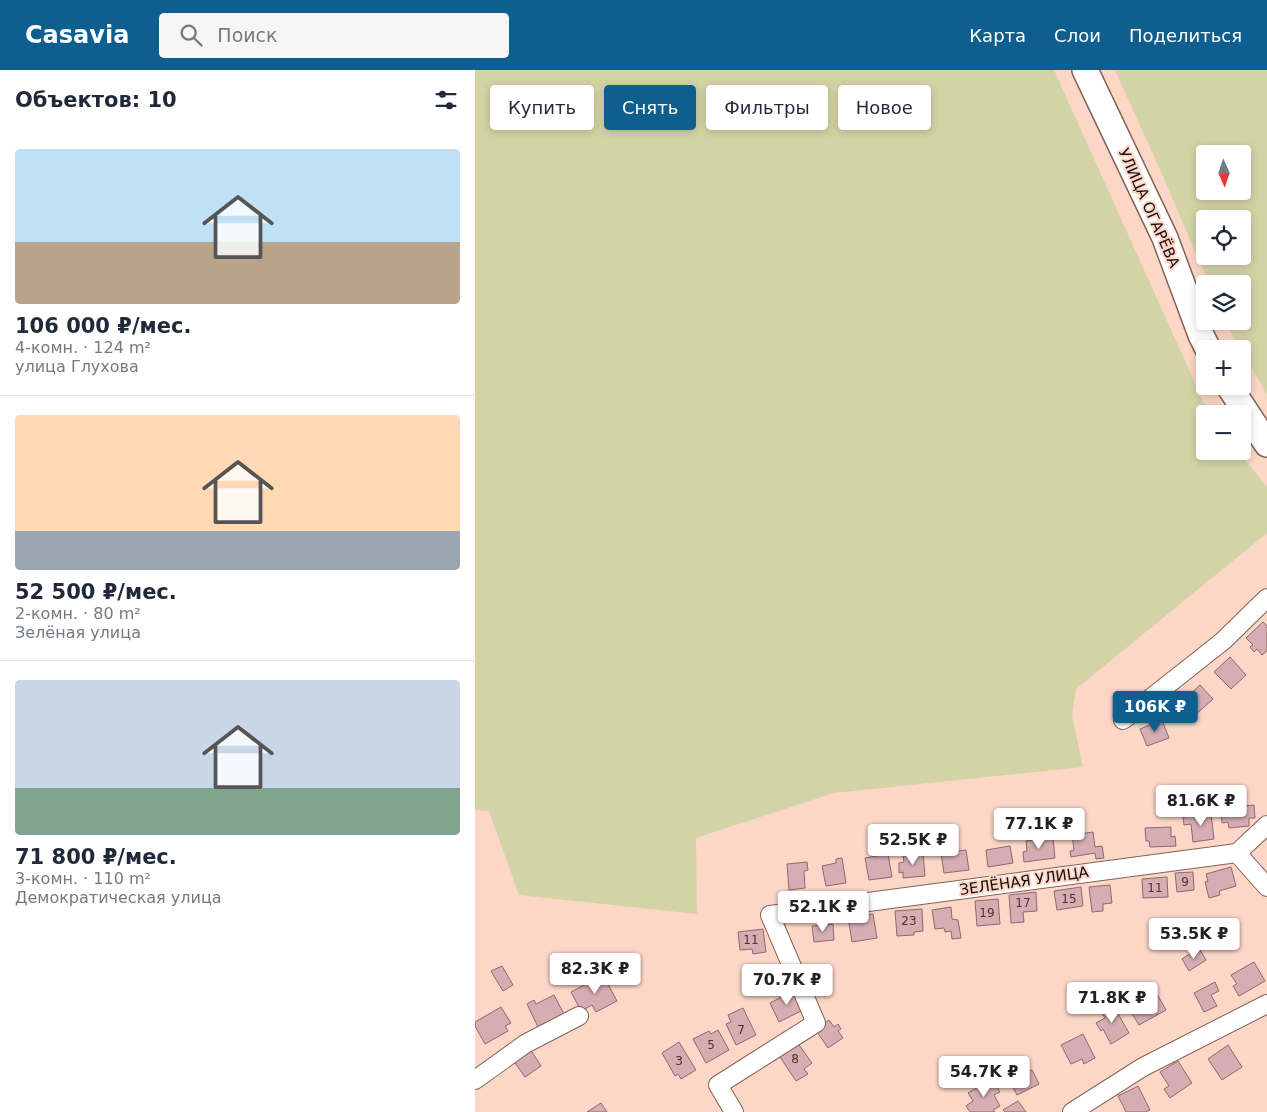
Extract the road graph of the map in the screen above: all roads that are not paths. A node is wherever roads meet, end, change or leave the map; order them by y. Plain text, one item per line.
1 (1085, 70) edge
2 (1203, 340) edge
3 (1235, 395) edge
4 (1267, 444) edge
5 (1267, 598) edge
6 (1123, 720) dead end
7 (1267, 825) edge
8 (1237, 853) junction
9 (1267, 887) edge
10 (1267, 1004) edge
11 (579, 1016) dead end
12 (475, 1080) edge
13 (734, 1112) edge
14 (1073, 1112) edge

1 - 2 main road, УЛИЦА ОГАРЁВА
3 - 4 main road
5 - 6 street
7 - 8 street
8 - 9 street
8 - 13 street, ЗЕЛЁНАЯ УЛИЦА
10 - 14 street
11 - 12 street

